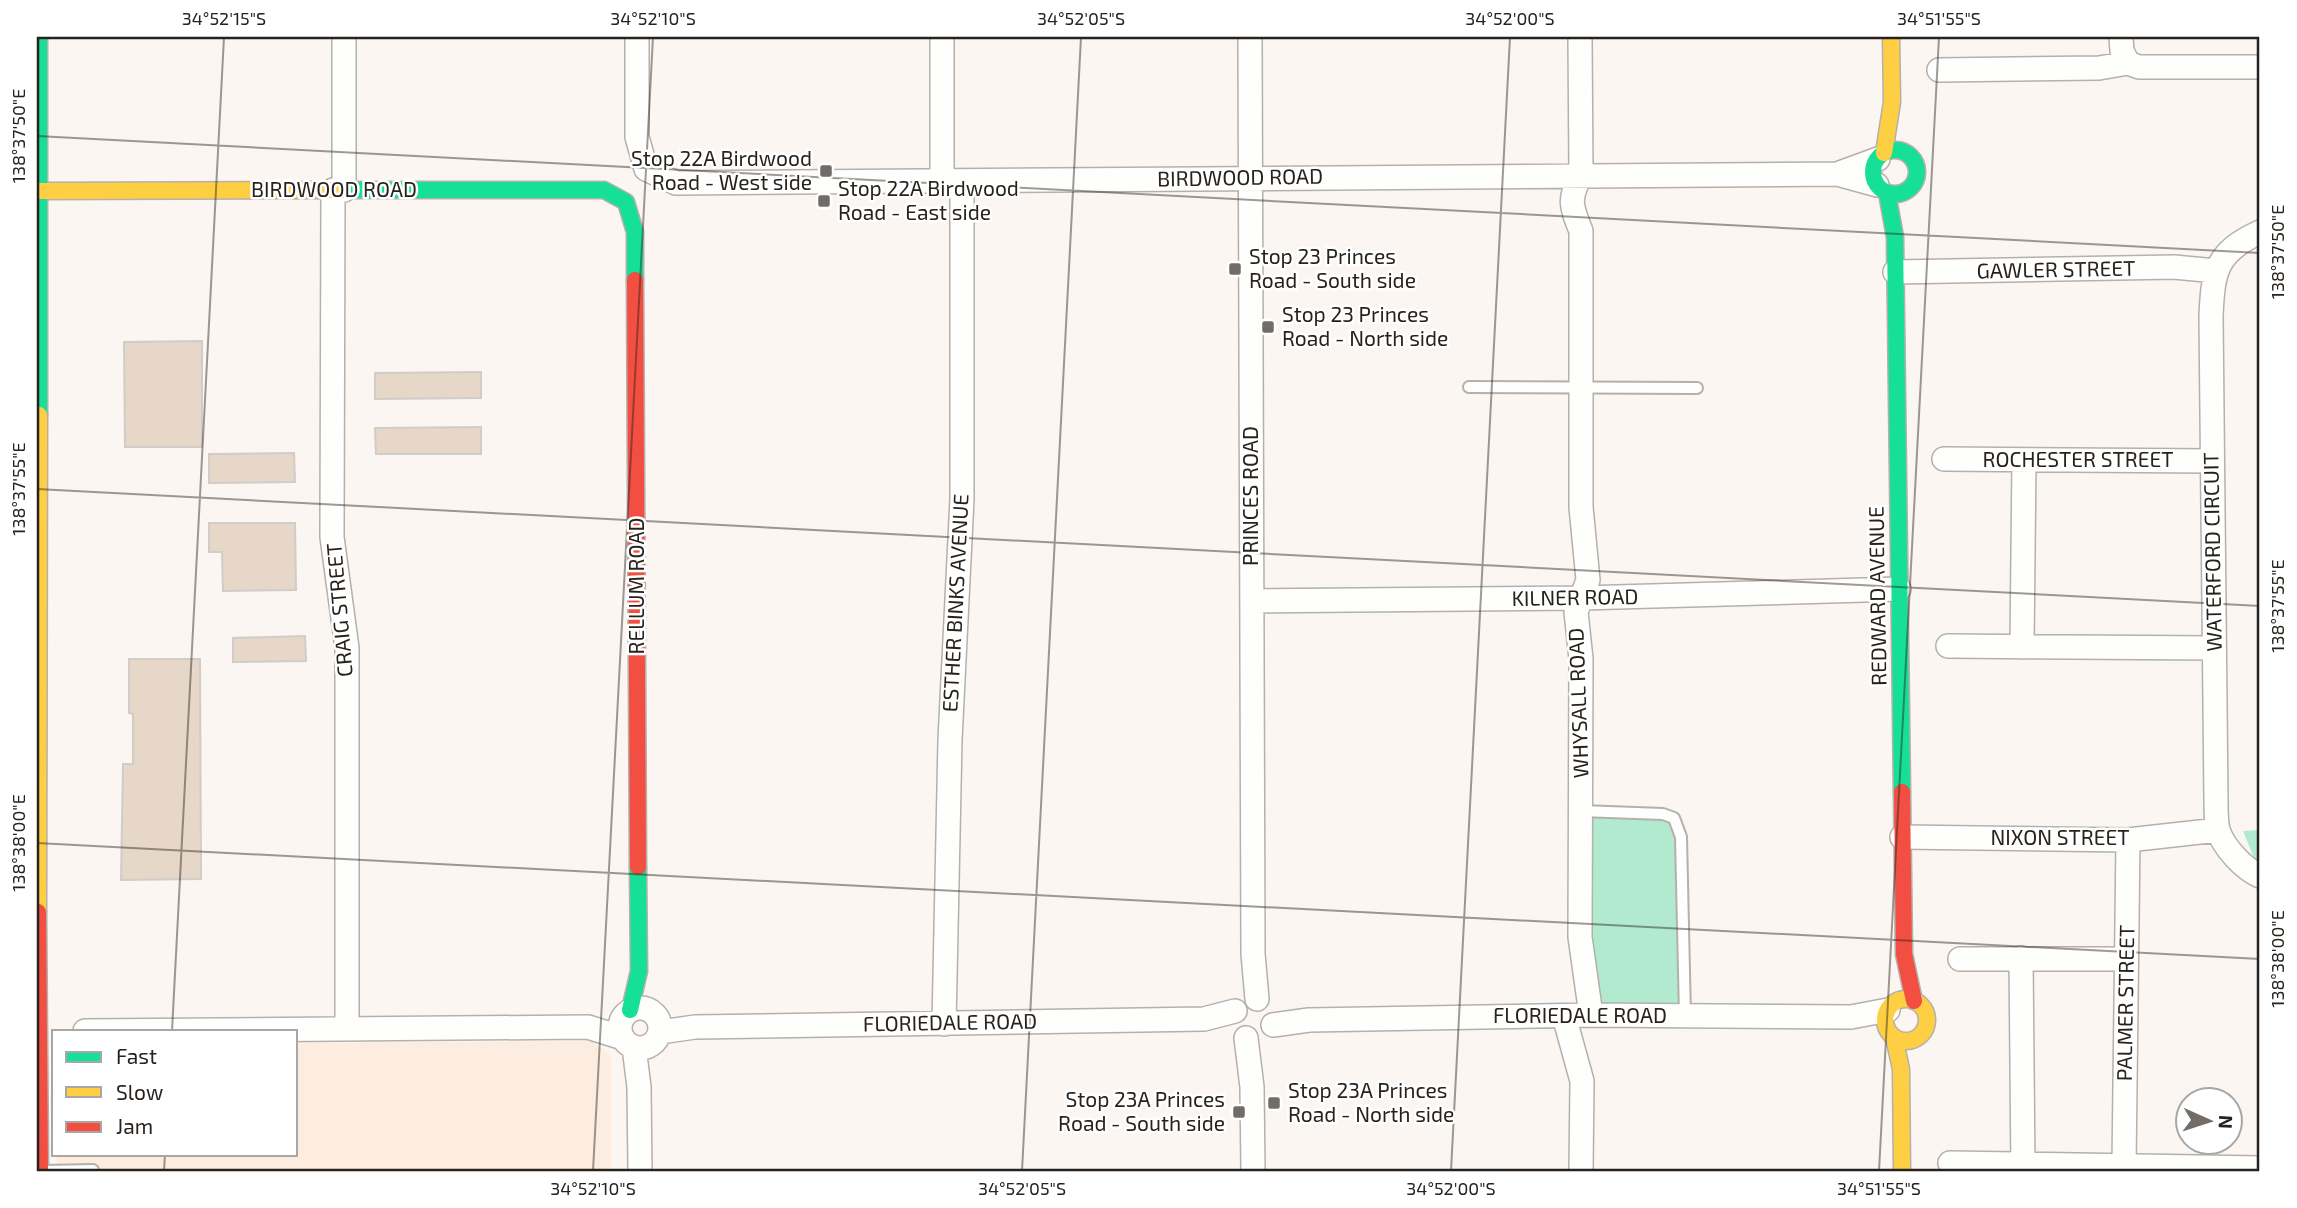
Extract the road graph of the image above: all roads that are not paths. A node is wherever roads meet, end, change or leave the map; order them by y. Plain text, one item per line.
1 (39, 37) edge
2 (344, 37) edge
3 (637, 37) edge
4 (942, 37) edge
5 (1250, 37) edge
6 (1580, 37) edge
7 (1891, 37) edge
8 (2121, 37) edge
9 (2127, 63) junction
10 (2260, 67) edge
11 (1939, 70) dead end
12 (1892, 102) junction
13 (1907, 154) junction
14 (1881, 156) junction
15 (1581, 174) junction
16 (1837, 174) junction
17 (1250, 178) junction
18 (952, 182) junction
19 (1882, 189) junction
20 (338, 190) junction
21 (40, 191) junction
22 (1908, 191) junction
23 (626, 202) joint
24 (2260, 232) edge
25 (39, 236) edge
26 (1895, 237) junction
27 (2216, 271) junction
28 (1895, 272) junction
29 (1469, 387) dead end
30 (1581, 387) junction
31 (1698, 388) dead end
32 (1944, 459) dead end
33 (2024, 460) junction
34 (2212, 461) junction
35 (1899, 589) junction
36 (1581, 598) junction
37 (1252, 601) junction
38 (1948, 646) dead end
39 (2022, 647) junction
40 (2214, 648) junction
41 (38, 757) edge
42 (1581, 811) junction
43 (2218, 830) junction
44 (1902, 837) junction
45 (2128, 839) junction
46 (2260, 876) edge
47 (1904, 954) junction
48 (2021, 958) junction
49 (1960, 959) dead end
50 (2126, 959) junction
51 (639, 971) joint
52 (1914, 1001) junction
53 (1591, 1015) junction
54 (1564, 1016) junction
55 (1685, 1016) junction
56 (1253, 1019) junction
57 (1890, 1019) junction
58 (944, 1024) junction
59 (641, 1027) junction
60 (347, 1029) junction
61 (216, 1030) edge
62 (43, 1032) edge
63 (1919, 1037) junction
64 (1901, 1069) junction
65 (1950, 1163) dead end
66 (2124, 1166) junction
67 (2023, 1168) edge
68 (2260, 1168) edge
69 (93, 1170) edge
70 (39, 1171) edge
71 (640, 1171) edge
72 (1253, 1171) edge
73 (1581, 1171) edge
74 (1902, 1171) edge

1 - 21 street
2 - 20 street, CRAIG STREET
3 - 18 street, BIRDWOOD ROAD
4 - 18 street, ESTHER BINKS AVENUE
5 - 17 street, PRINCES ROAD
6 - 15 street, WHYSALL ROAD
7 - 12 street
8 - 9 street
9 - 10 street
9 - 11 street
12 - 13 street
12 - 14 street
13 - 14 street
13 - 22 street
14 - 16 street, BIRDWOOD ROAD
14 - 19 street
15 - 16 street, BIRDWOOD ROAD
15 - 17 street, BIRDWOOD ROAD
15 - 30 street, WHYSALL ROAD
16 - 19 street, BIRDWOOD ROAD
17 - 18 street, BIRDWOOD ROAD
17 - 37 street, PRINCES ROAD
18 - 58 street, ESTHER BINKS AVENUE
19 - 22 street
19 - 26 street, REDWARD AVENUE
20 - 21 street, BIRDWOOD ROAD
20 - 23 street, BIRDWOOD ROAD
20 - 60 street, CRAIG STREET
21 - 25 street
22 - 26 street, REDWARD AVENUE
23 - 51 street, RELLUM ROAD
24 - 27 street
25 - 41 street
26 - 28 street, REDWARD AVENUE
27 - 28 street, GAWLER STREET
27 - 34 street, WATERFORD CIRCUIT
28 - 35 street, REDWARD AVENUE
29 - 30 lane
30 - 31 lane
30 - 36 street, WHYSALL ROAD
32 - 33 street, ROCHESTER STREET
33 - 34 street, ROCHESTER STREET
33 - 39 street
34 - 40 street, WATERFORD CIRCUIT
35 - 36 street, KILNER ROAD
35 - 44 street, REDWARD AVENUE
36 - 37 street, KILNER ROAD
36 - 42 street, WHYSALL ROAD
37 - 56 street, PRINCES ROAD
38 - 39 street
39 - 40 street
40 - 43 street, WATERFORD CIRCUIT
41 - 62 street
42 - 53 street, WHYSALL ROAD
42 - 55 lane
43 - 45 street, NIXON STREET
43 - 46 street
44 - 45 street, NIXON STREET
44 - 47 street, REDWARD AVENUE
45 - 50 street, PALMER STREET
47 - 52 street, REDWARD AVENUE
47 - 57 street, REDWARD AVENUE
48 - 49 street
48 - 50 street
48 - 67 street
50 - 66 street, PALMER STREET
51 - 59 street, RELLUM ROAD
52 - 57 street
52 - 63 street
53 - 54 street, FLORIEDALE ROAD
53 - 55 street, FLORIEDALE ROAD
54 - 56 street, FLORIEDALE ROAD
54 - 73 street
55 - 57 street, FLORIEDALE ROAD
56 - 58 street, FLORIEDALE ROAD
56 - 72 street, PRINCES ROAD
57 - 63 street
57 - 64 street, REDWARD AVENUE
58 - 59 street, FLORIEDALE ROAD
59 - 60 street, FLORIEDALE ROAD
59 - 71 street
60 - 61 street, FLORIEDALE ROAD
62 - 70 street
63 - 64 street, REDWARD AVENUE
64 - 74 street, REDWARD AVENUE
65 - 67 street
66 - 67 street
66 - 68 street
69 - 70 lane

